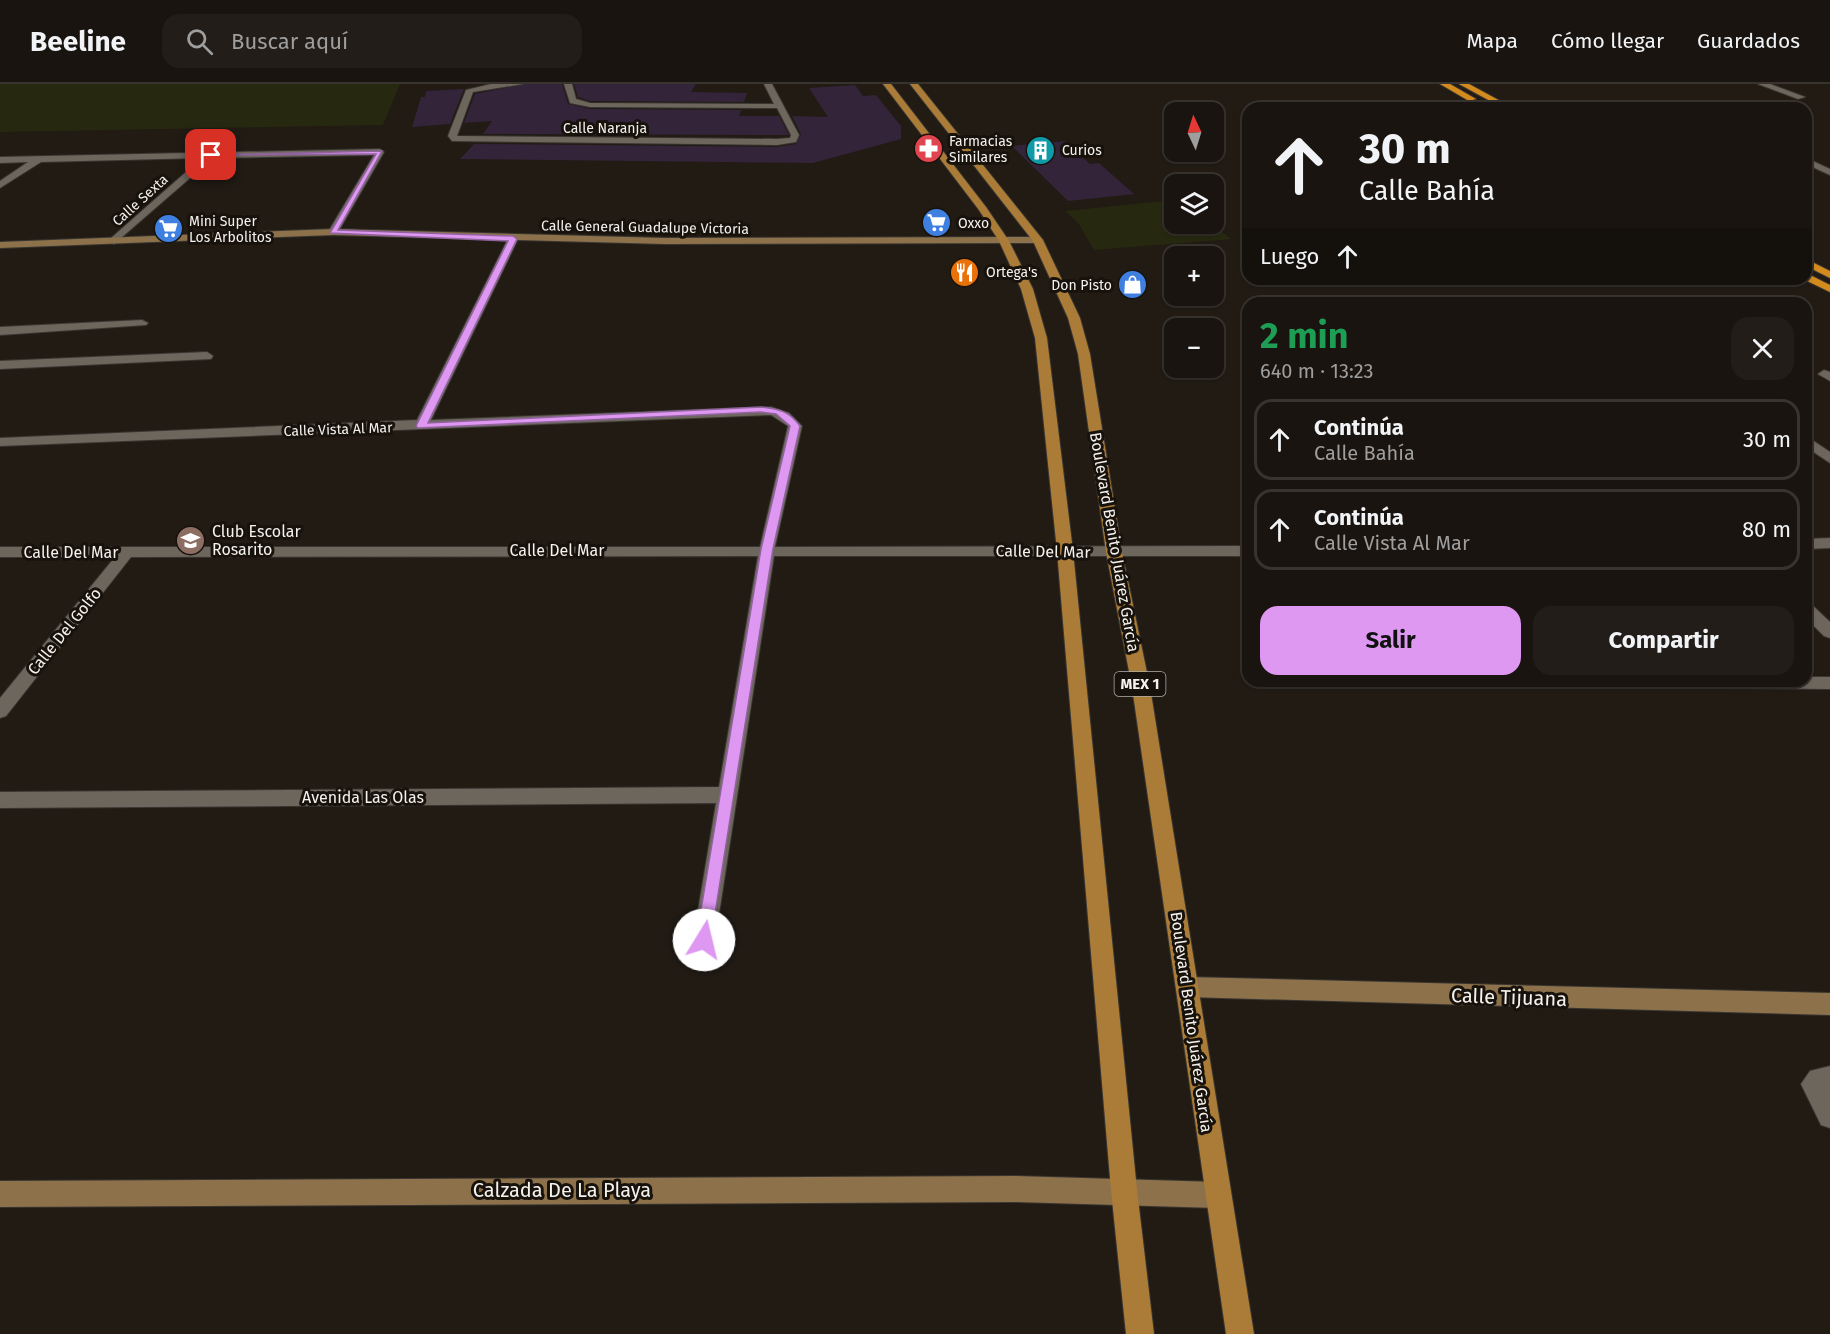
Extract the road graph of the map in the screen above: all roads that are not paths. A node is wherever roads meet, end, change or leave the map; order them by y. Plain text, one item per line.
1 (519, 84) edge
2 (568, 84) edge
3 (768, 84) edge
4 (886, 84) edge
5 (914, 84) edge
6 (1444, 84) edge
7 (1463, 84) edge
8 (1762, 84) edge
9 (1800, 97) dead end
10 (1478, 102) edge
11 (1498, 102) edge
12 (779, 105) junction
13 (211, 155) junction
14 (39, 159) junction
15 (0, 160) edge
16 (1812, 164) edge
17 (1830, 172) edge
18 (0, 185) edge
19 (333, 232) junction
20 (513, 239) junction
21 (1038, 240) junction
22 (114, 241) junction
23 (1004, 241) junction
24 (0, 245) edge
25 (1812, 265) edge
26 (1830, 275) edge
27 (1812, 279) edge
28 (1830, 289) edge
29 (142, 323) dead end
30 (0, 331) edge
31 (207, 356) dead end
32 (0, 365) edge
33 (421, 426) junction
34 (0, 442) edge
35 (1812, 445) edge
36 (1830, 459) edge
37 (1830, 543) edge
38 (1812, 544) edge
39 (767, 549) junction
40 (1065, 551) junction
41 (1242, 551) edge
42 (0, 552) edge
43 (127, 552) junction
44 (1114, 552) junction
45 (1812, 615) edge
46 (1830, 632) edge
47 (1812, 683) edge
48 (1830, 683) edge
49 (0, 711) edge
50 (726, 795) junction
51 (0, 800) edge
52 (704, 940) dead end
53 (1187, 987) junction
54 (1830, 1004) edge
55 (1830, 1078) edge
56 (1830, 1116) edge
57 (1124, 1190) junction
58 (0, 1194) edge
59 (1217, 1195) junction
60 (1140, 1334) edge
61 (1240, 1334) edge

1 - 12 street, Calle Naranja
2 - 12 street
3 - 12 street, Calle Naranja
4 - 23 main road
5 - 21 main road, Boulevard Benito Juárez García / MEX 1
6 - 10 highway
7 - 11 highway
8 - 9 street
13 - 14 street
13 - 19 street
13 - 22 street, Calle Sexta
14 - 15 street
14 - 18 street
16 - 17 street
19 - 20 street, Calle General Guadalupe Victoria
19 - 22 street, Calle General Guadalupe Victoria
20 - 23 street, Calle General Guadalupe Victoria
20 - 33 street
21 - 23 street, Calle General Guadalupe Victoria
21 - 44 main road, Boulevard Benito Juárez García / MEX 1
22 - 24 street, Calle General Guadalupe Victoria
23 - 40 main road
25 - 26 highway
27 - 28 highway
29 - 30 street
31 - 32 street
33 - 34 street, Calle Vista Al Mar
33 - 39 street, Calle Vista Al Mar
35 - 36 street
37 - 38 street
39 - 40 street, Calle Del Mar
39 - 43 street, Calle Del Mar
39 - 50 street
40 - 44 street, Calle Del Mar
40 - 57 main road
41 - 44 street, Calle Del Mar
42 - 43 street, Calle Del Mar
43 - 49 street, Calle Del Golfo
44 - 53 main road, Boulevard Benito Juárez García / MEX 1
45 - 46 street
47 - 48 street
50 - 51 street, Avenida Las Olas
50 - 52 street
53 - 54 street, Calle Tijuana
53 - 59 main road, Boulevard Benito Juárez García / MEX 1
55 - 56 street
57 - 58 street, Calzada De La Playa
57 - 59 street, Calzada De La Playa
57 - 60 main road
59 - 61 main road, Boulevard Benito Juárez García / MEX 1

